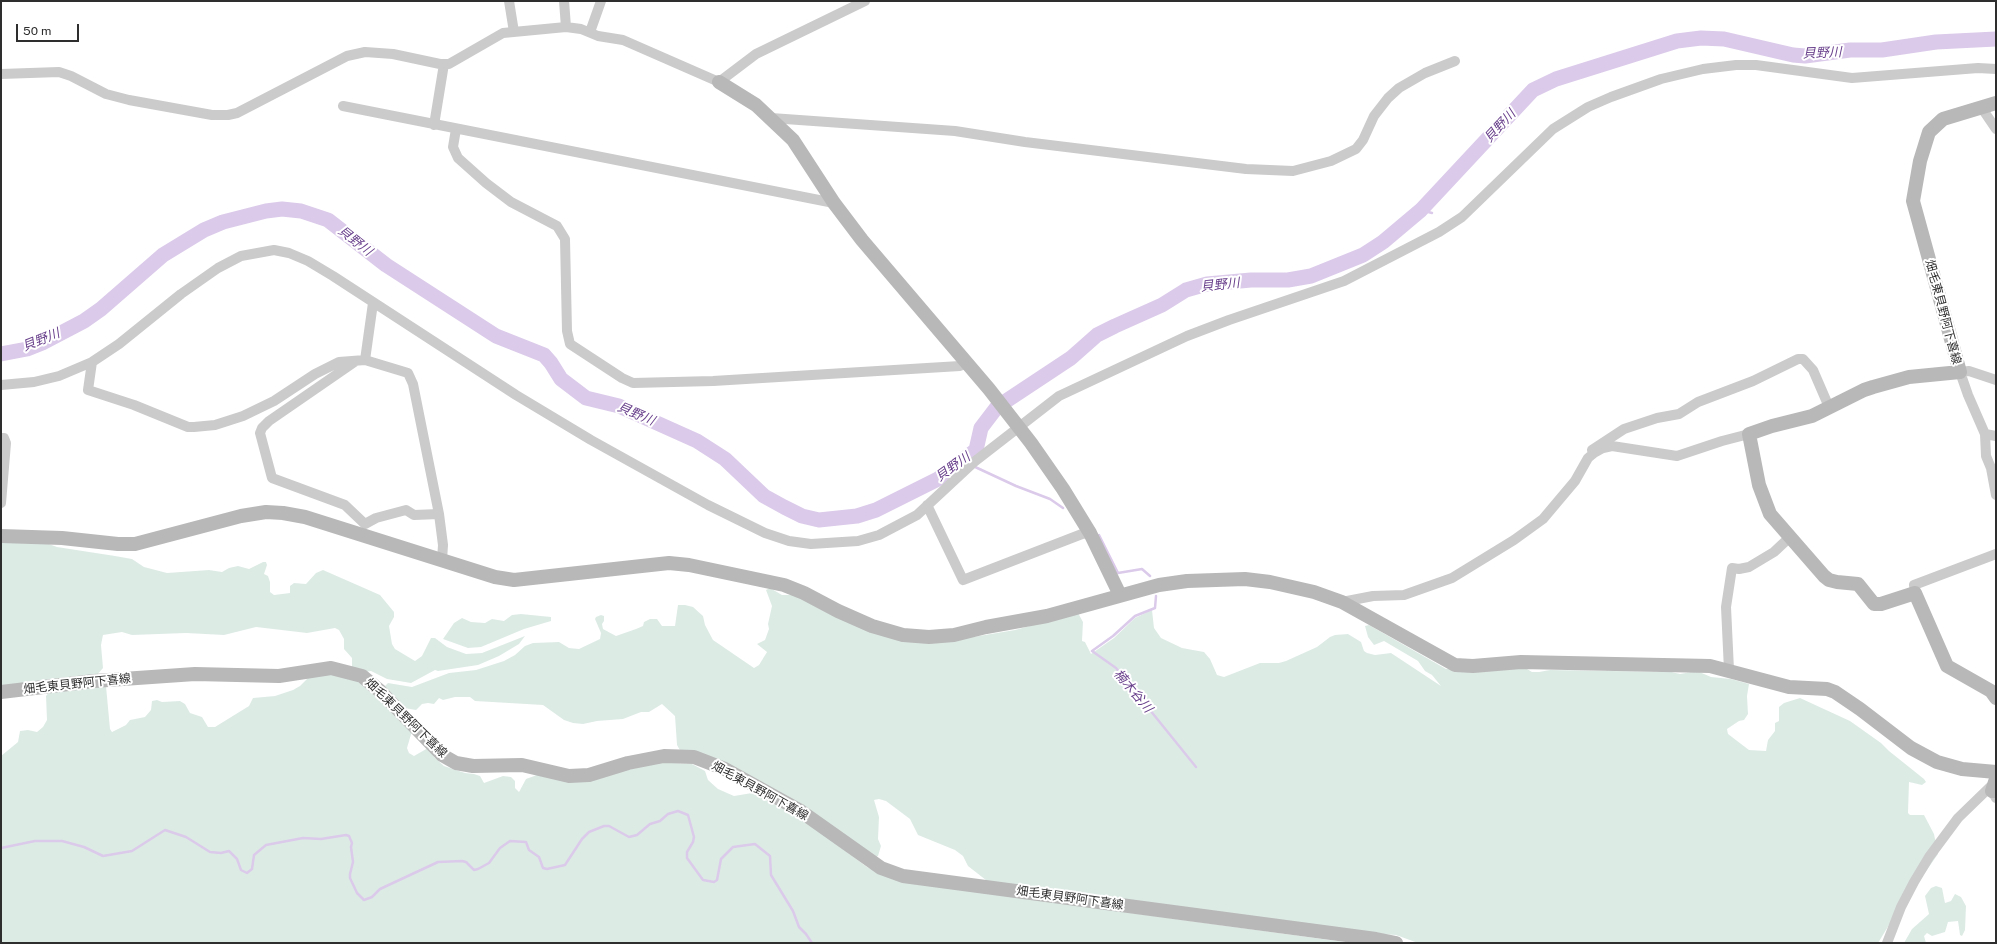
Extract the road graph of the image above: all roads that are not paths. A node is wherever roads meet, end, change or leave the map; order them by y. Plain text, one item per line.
1 (509, 1) edge
2 (564, 1) edge
3 (601, 1) edge
4 (865, 1) edge
5 (566, 27) junction
6 (514, 32) junction
7 (590, 32) junction
8 (1455, 61) dead end
9 (444, 64) junction
10 (1996, 69) edge
11 (1, 74) edge
12 (719, 82) junction
13 (1996, 103) edge
14 (343, 106) dead end
15 (1980, 107) junction
16 (771, 118) junction
17 (434, 125) junction
18 (456, 129) junction
19 (1996, 130) edge
20 (834, 203) junction
21 (373, 302) junction
22 (361, 360) junction
23 (92, 362) junction
24 (967, 363) junction
25 (1960, 372) junction
26 (1996, 380) edge
27 (1, 385) edge
28 (1830, 407) junction
29 (1018, 427) junction
30 (1749, 434) junction
31 (1985, 434) junction
32 (1996, 436) edge
33 (1, 438) edge
34 (1588, 458) junction
35 (1996, 495) edge
36 (1, 503) edge
37 (927, 505) junction
38 (439, 514) junction
39 (1090, 533) junction
40 (1, 536) edge
41 (1790, 537) junction
42 (1996, 554) edge
43 (442, 560) junction
44 (1914, 593) junction
45 (1120, 595) junction
46 (1342, 602) junction
47 (1729, 670) junction
48 (1, 692) edge
49 (1996, 698) edge
50 (1996, 772) edge
51 (1995, 787) edge
52 (1396, 943) edge
53 (1887, 943) edge

1 - 6 street
2 - 5 street
3 - 7 street
4 - 12 street
5 - 6 street
5 - 7 street
6 - 9 street
7 - 12 street
8 - 16 street
9 - 11 street
9 - 17 street
10 - 29 street
12 - 16 street
13 - 15 street, 畑毛東貝野阿下喜線
14 - 17 street
15 - 19 street
15 - 25 street, 畑毛東貝野阿下喜線
16 - 20 street
17 - 18 street
18 - 20 street
18 - 24 street
20 - 24 street
21 - 22 street
21 - 23 street
21 - 37 street
22 - 23 street
22 - 38 street
22 - 38 street
23 - 27 street
24 - 29 street
25 - 26 street
25 - 28 street, 畑毛東貝野阿下喜線
25 - 31 street
28 - 30 street, 畑毛東貝野阿下喜線
28 - 34 street
29 - 37 street
29 - 39 street
30 - 34 street
30 - 41 street
31 - 32 street
31 - 35 street
33 - 36 street
34 - 46 street
37 - 39 street
38 - 43 street
39 - 45 street
40 - 43 street
41 - 44 street
41 - 47 street
42 - 44 street
43 - 45 street
44 - 49 street
45 - 46 street
46 - 47 street
47 - 50 street
48 - 52 street, 畑毛東貝野阿下喜線
51 - 53 street

